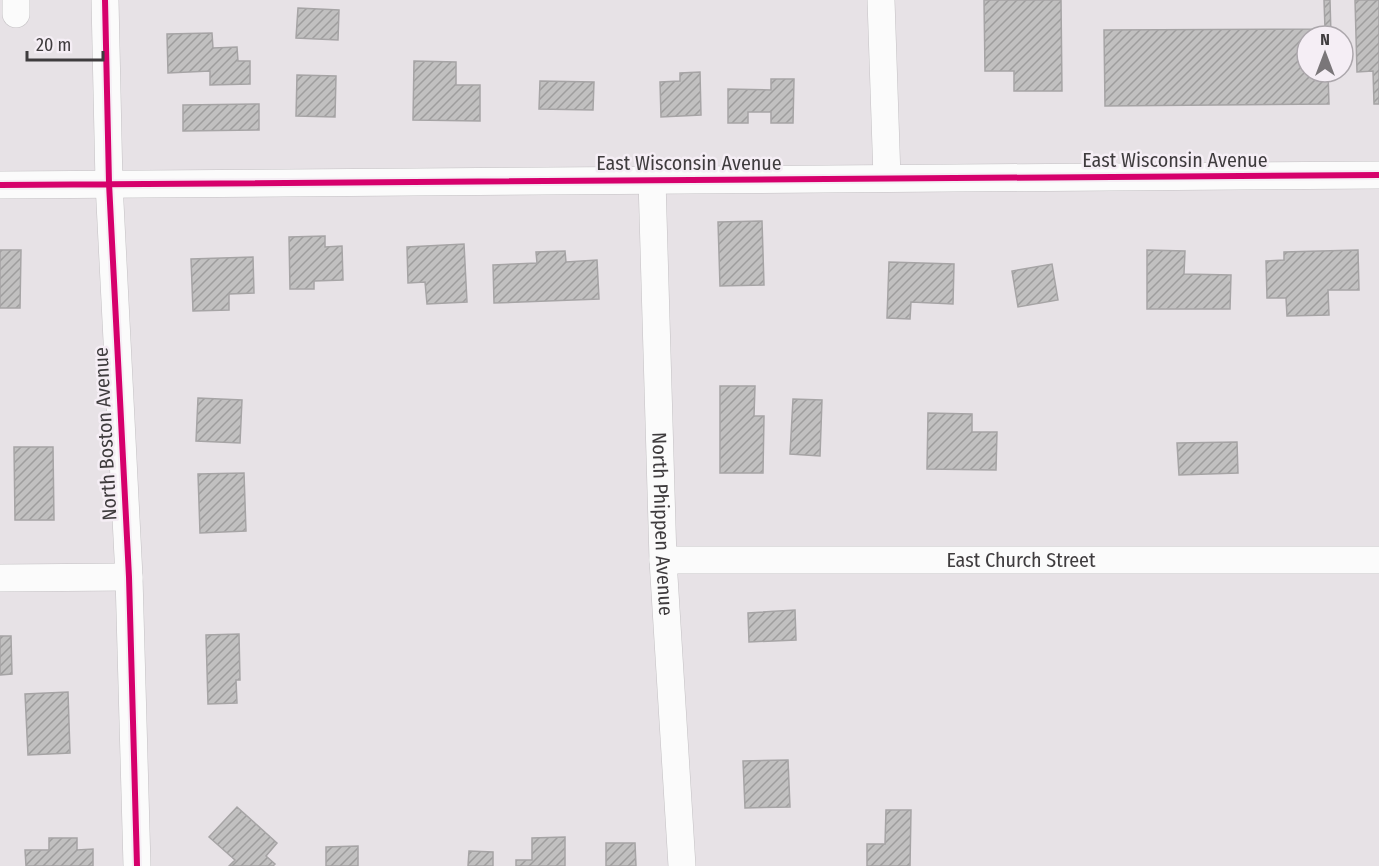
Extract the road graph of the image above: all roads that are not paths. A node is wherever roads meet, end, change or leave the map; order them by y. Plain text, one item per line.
1 (105, 0) edge
2 (881, 0) edge
3 (1379, 175) edge
4 (886, 178) junction
5 (652, 180) junction
6 (109, 183) junction
7 (0, 185) edge
8 (663, 560) junction
9 (1379, 560) edge
10 (129, 578) junction
11 (0, 579) edge
12 (137, 866) edge
13 (682, 866) edge

1 - 6 street, North Boston Avenue
2 - 4 street
3 - 4 street, East Wisconsin Avenue
4 - 5 street, East Wisconsin Avenue
5 - 6 street, East Wisconsin Avenue
5 - 8 street, North Phippen Avenue
6 - 7 street, East Wisconsin Avenue
6 - 10 street, North Boston Avenue
8 - 9 street, East Church Street
8 - 13 street, North Phippen Avenue
10 - 11 street
10 - 12 street, North Boston Avenue

